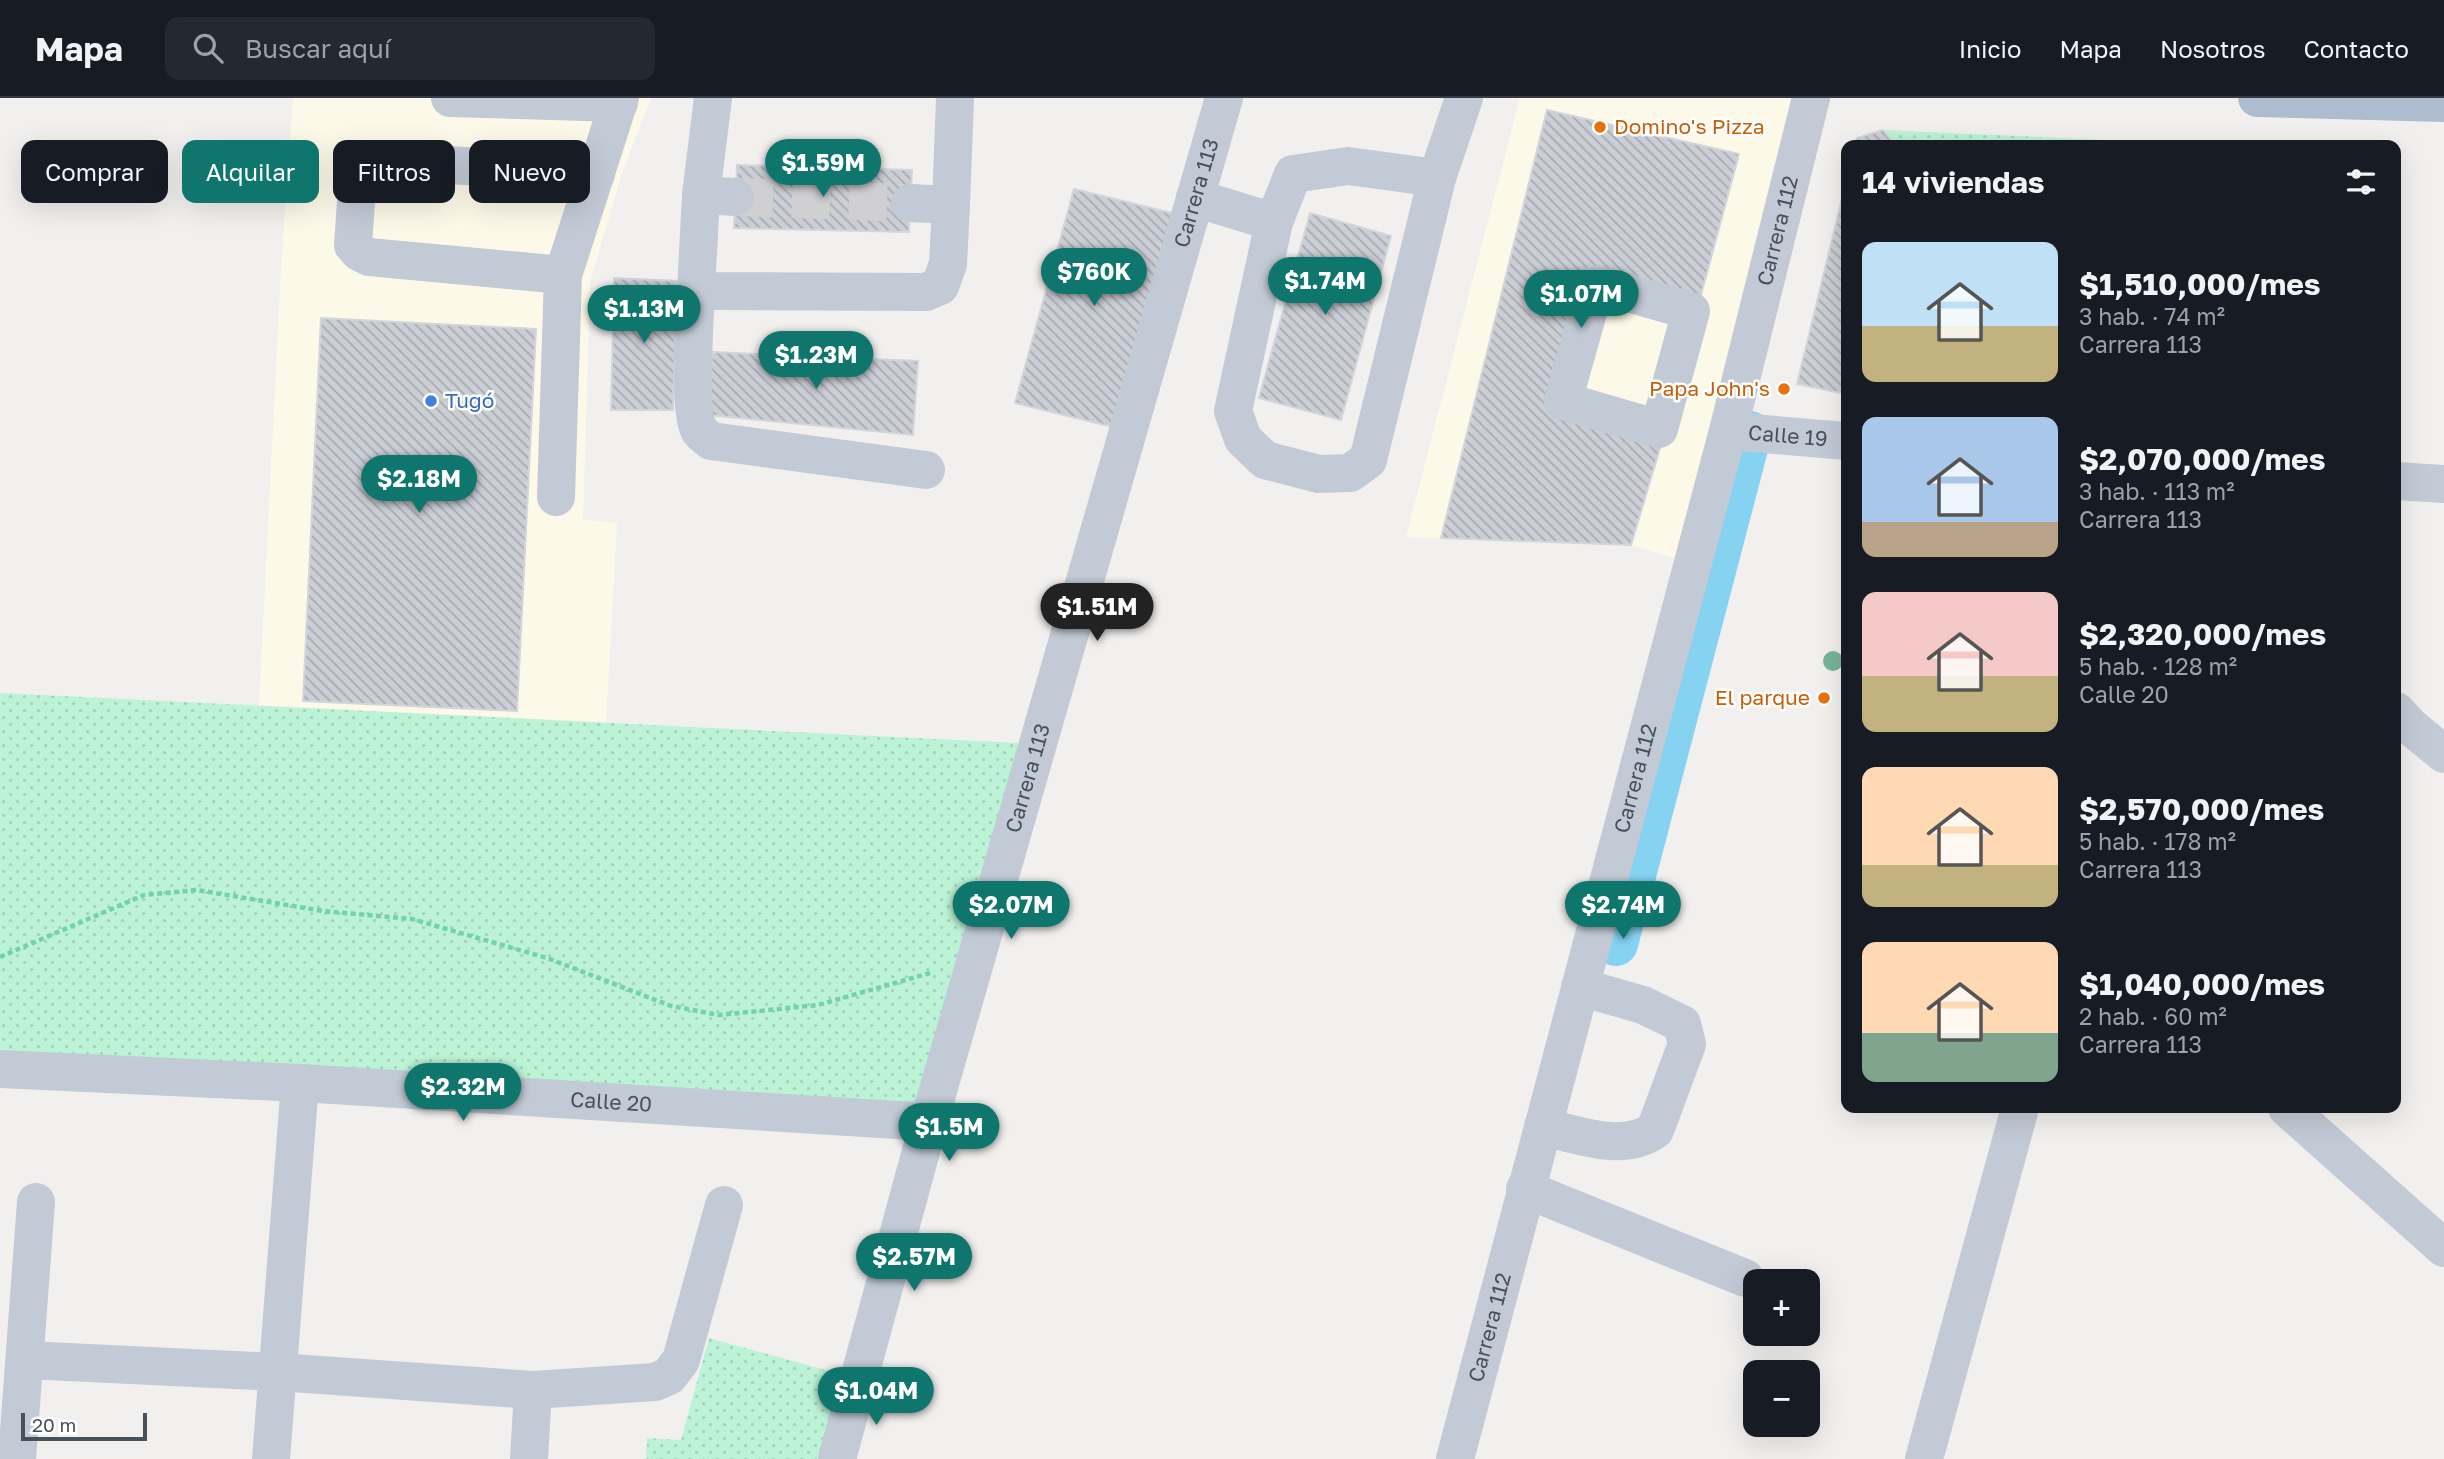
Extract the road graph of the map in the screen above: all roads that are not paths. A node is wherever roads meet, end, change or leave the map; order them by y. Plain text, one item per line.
1 (450, 98) edge
2 (713, 98) edge
3 (955, 98) edge
4 (1224, 98) edge
5 (1464, 98) edge
6 (1811, 98) edge
7 (2256, 98) edge
8 (620, 101) edge
9 (2444, 103) edge
10 (596, 174) junction
11 (1437, 178) junction
12 (1195, 198) junction
13 (910, 203) tunnel mouth
14 (951, 205) junction
15 (1274, 222) junction
16 (563, 275) junction
17 (696, 291) junction
18 (1728, 431) junction
19 (1841, 440) edge
20 (926, 470) dead end
21 (2401, 481) edge
22 (2444, 484) edge
23 (556, 497) dead end
24 (2401, 728) edge
25 (2444, 754) edge
26 (1580, 987) junction
27 (0, 1069) edge
28 (300, 1083) junction
29 (2019, 1113) edge
30 (2293, 1113) edge
31 (929, 1122) junction
32 (1543, 1126) junction
33 (1525, 1189) junction
34 (36, 1202) dead end
35 (723, 1205) dead end
36 (2444, 1248) edge
37 (1743, 1277) edge
38 (26, 1360) junction
39 (278, 1372) junction
40 (533, 1390) junction
41 (17, 1459) edge
42 (271, 1459) edge
43 (529, 1459) edge
44 (837, 1459) edge
45 (1455, 1459) edge
46 (1924, 1459) edge

1 - 8 street
2 - 17 street
3 - 14 street
4 - 12 street, Carrera 113
5 - 11 street
6 - 18 street, Carrera 112
7 - 9 main road
8 - 10 street
10 - 16 street
10 - 16 street
11 - 15 street
11 - 15 street
12 - 15 street
12 - 31 street, Carrera 113
13 - 14 street
14 - 17 street
16 - 23 street
17 - 20 street
18 - 19 street, Calle 19
18 - 26 street, Carrera 112
21 - 22 street
24 - 25 street
26 - 32 street, Carrera 112
26 - 32 street
27 - 28 street, Calle 20
28 - 31 street, Calle 20
28 - 39 street
29 - 46 street
30 - 36 street
31 - 44 street, Carrera 113
32 - 33 street, Carrera 112
33 - 37 street
33 - 45 street, Carrera 112
34 - 38 street
35 - 40 street
38 - 39 street
38 - 41 street
39 - 40 street
39 - 42 street
40 - 43 street

